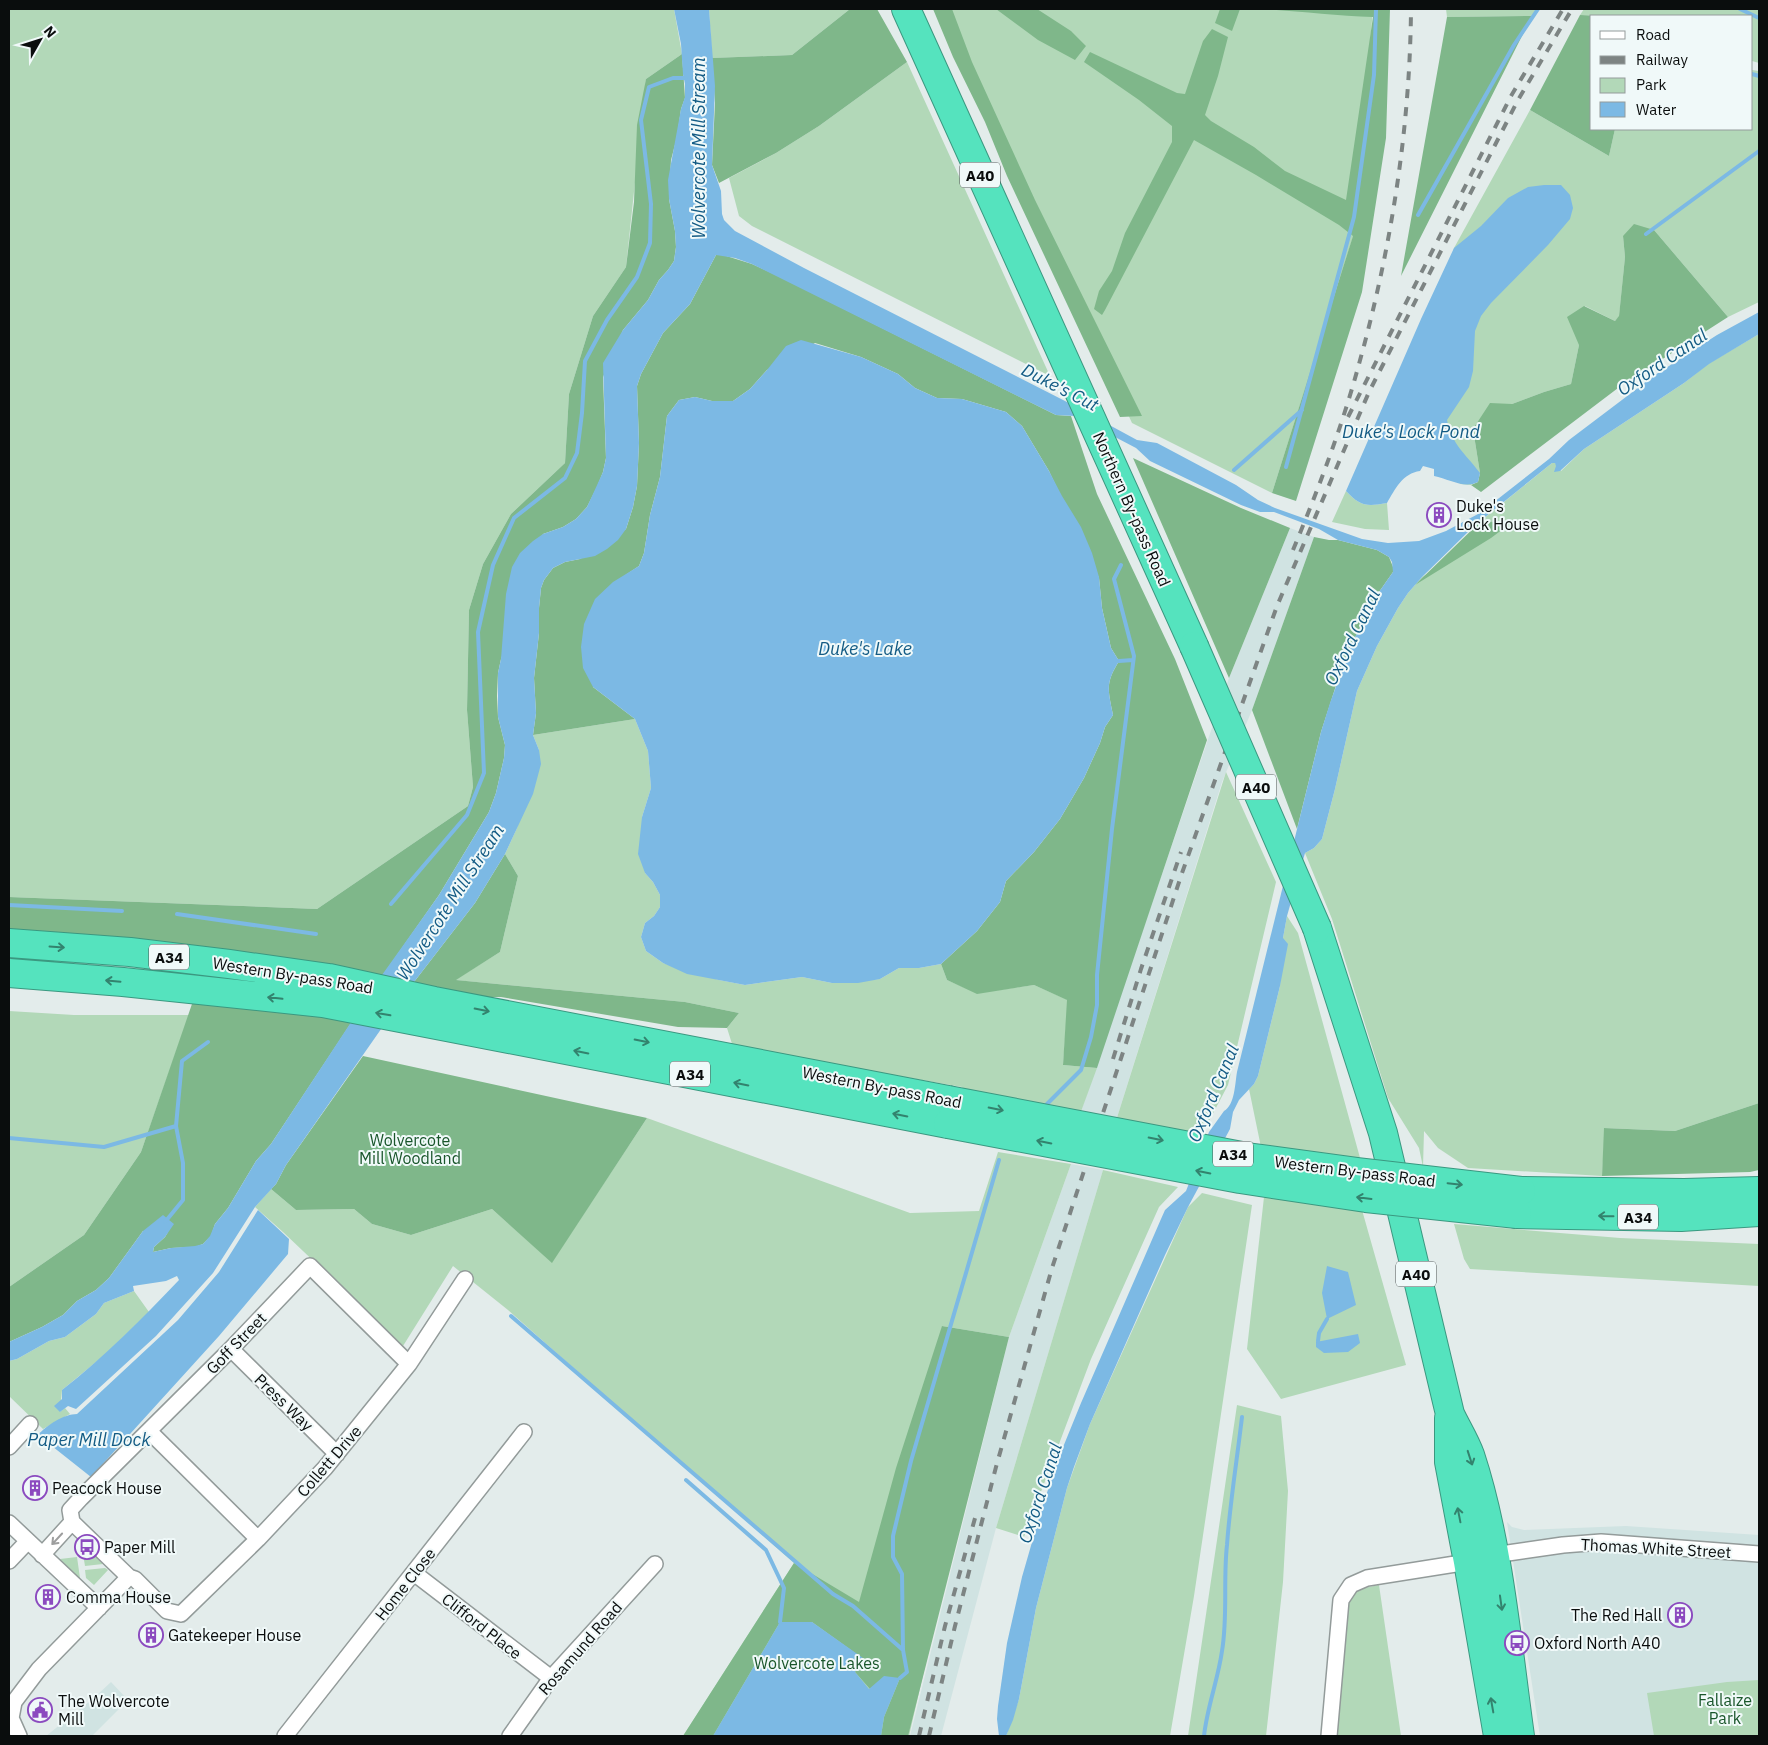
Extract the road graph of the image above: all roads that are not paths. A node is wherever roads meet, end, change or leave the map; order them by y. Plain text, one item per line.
1 (906, 9) edge
2 (9, 943) edge
3 (9, 973) edge
4 (326, 991) junction
5 (1759, 1179) edge
6 (1759, 1191) edge
7 (1683, 1205) junction
8 (1759, 1212) edge
9 (1759, 1224) edge
10 (465, 1279) dead end
11 (230, 1349) junction
12 (409, 1364) junction
13 (1450, 1414) junction
14 (30, 1424) dead end
15 (149, 1431) junction
16 (524, 1432) dead end
17 (9, 1448) edge
18 (337, 1454) junction
19 (72, 1522) junction
20 (9, 1523) edge
21 (258, 1539) junction
22 (28, 1541) junction
23 (1759, 1554) edge
24 (42, 1555) junction
25 (1494, 1555) junction
26 (9, 1561) edge
27 (1468, 1562) junction
28 (655, 1564) dead end
29 (414, 1573) junction
30 (129, 1577) junction
31 (99, 1608) junction
32 (551, 1678) junction
33 (10, 1718) edge
34 (19, 1736) edge
35 (285, 1736) edge
36 (510, 1736) edge
37 (1329, 1736) edge
38 (1498, 1736) edge
39 (1520, 1736) edge

1 - 13 highway, Northern By-pass Road / A40, bridge
2 -> 4 highway, Western By-pass Road / A34
4 -> 3 highway, Western By-pass Road / A34
4 - 7 highway, Western By-pass Road / A34, bridge
5 - 7 highway
6 - 7 highway, Western By-pass Road / A34
7 - 8 highway, Western By-pass Road / A34
7 - 9 highway
10 - 12 street, Collett Drive
11 - 12 street, Goff Street
11 - 15 street, Goff Street
11 - 18 street, Press Way
12 - 18 street, Collett Drive
13 -> 25 highway, A40
27 -> 13 highway, A40
14 - 17 street
15 - 19 street, Goff Street
15 - 21 street
16 - 29 street, Home Close
18 - 21 street, Collett Drive
19 -> 24 street
19 - 30 street
20 - 22 street
21 - 30 street, Collett Drive
22 - 24 street
22 - 26 street
23 - 25 street, Thomas White Street
24 - 31 street
25 -> 39 highway, A40
27 - 37 street
38 -> 27 highway, A40
28 - 32 street, Rosamund Road
29 - 32 street, Clifford Place
29 - 35 street, Home Close
30 - 31 street
31 - 33 street
32 - 36 street, Rosamund Road
33 - 34 street

